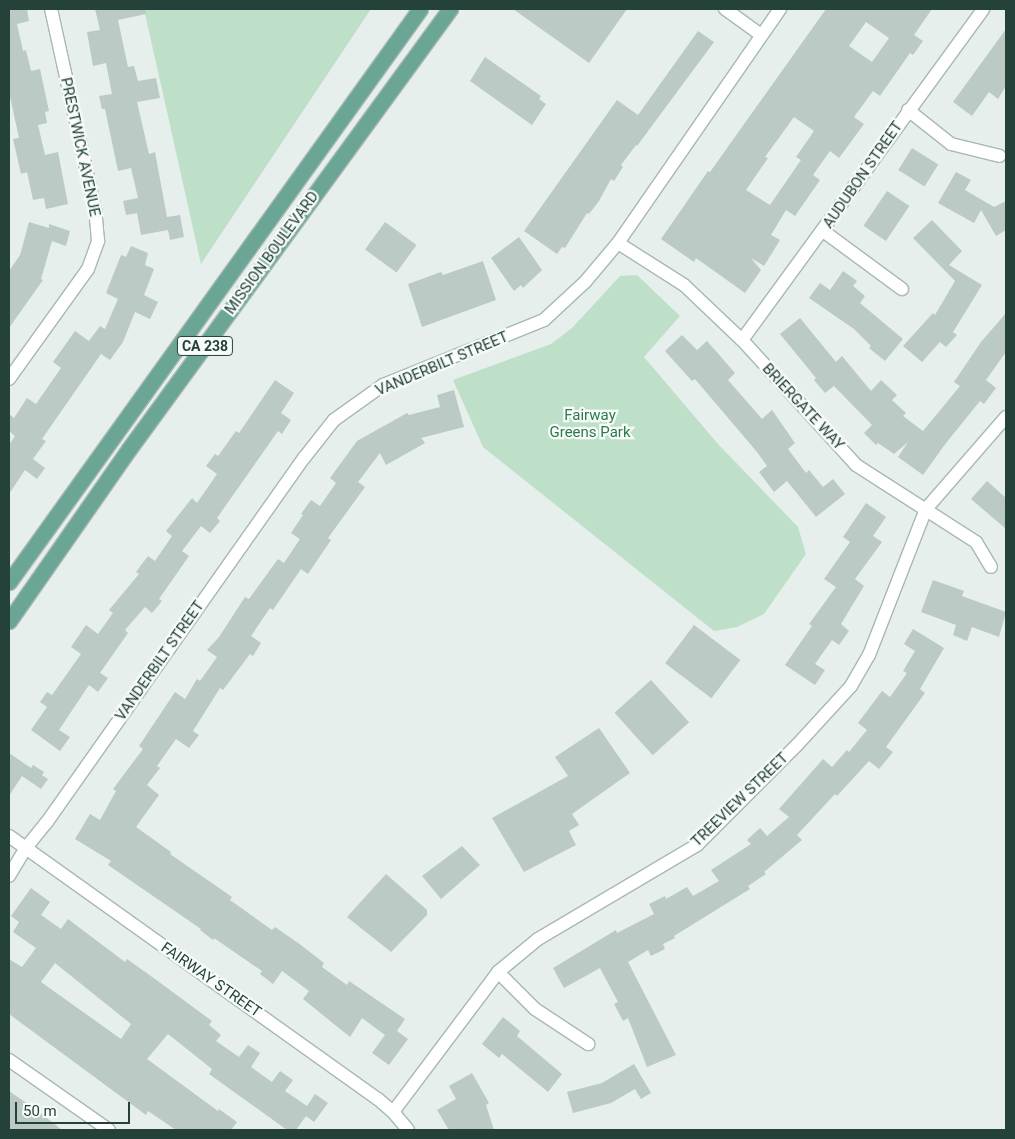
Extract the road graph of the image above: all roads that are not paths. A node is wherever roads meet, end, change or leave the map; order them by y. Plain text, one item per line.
1 (50, 9) edge
2 (420, 9) edge
3 (450, 9) edge
4 (724, 9) edge
5 (780, 9) edge
6 (983, 9) edge
7 (761, 35) junction
8 (908, 110) junction
9 (1000, 156) dead end
10 (823, 231) junction
11 (618, 242) junction
12 (902, 289) dead end
13 (742, 340) junction
14 (9, 378) edge
15 (1006, 417) edge
16 (926, 509) junction
17 (991, 567) dead end
18 (9, 582) edge
19 (9, 621) edge
20 (9, 836) edge
21 (26, 849) junction
22 (9, 876) edge
23 (498, 972) junction
24 (588, 1044) dead end
25 (9, 1060) edge
26 (393, 1112) junction
27 (110, 1130) edge
28 (408, 1130) edge

1 - 14 street, PRESTWICK AVENUE
2 - 18 main road, MISSION BOULEVARD / CA 238
3 - 19 main road, MISSION BOULEVARD / CA 238
4 - 7 street
5 - 7 street, VANDERBILT STREET
6 - 8 street, AUDUBON STREET
7 - 11 street, VANDERBILT STREET
8 - 9 street
8 - 10 street, AUDUBON STREET
10 - 12 street
10 - 13 street, AUDUBON STREET
11 - 13 street, BRIERGATE WAY
11 - 21 street, VANDERBILT STREET
13 - 16 street, BRIERGATE WAY
15 - 16 street, TREEVIEW STREET
16 - 17 street, BRIERGATE WAY
16 - 23 street, TREEVIEW STREET
20 - 21 street, FAIRWAY STREET
21 - 22 street, VANDERBILT STREET
21 - 26 street, FAIRWAY STREET
23 - 24 street
23 - 26 street, TREEVIEW STREET
25 - 27 street
26 - 28 street, FAIRWAY STREET

